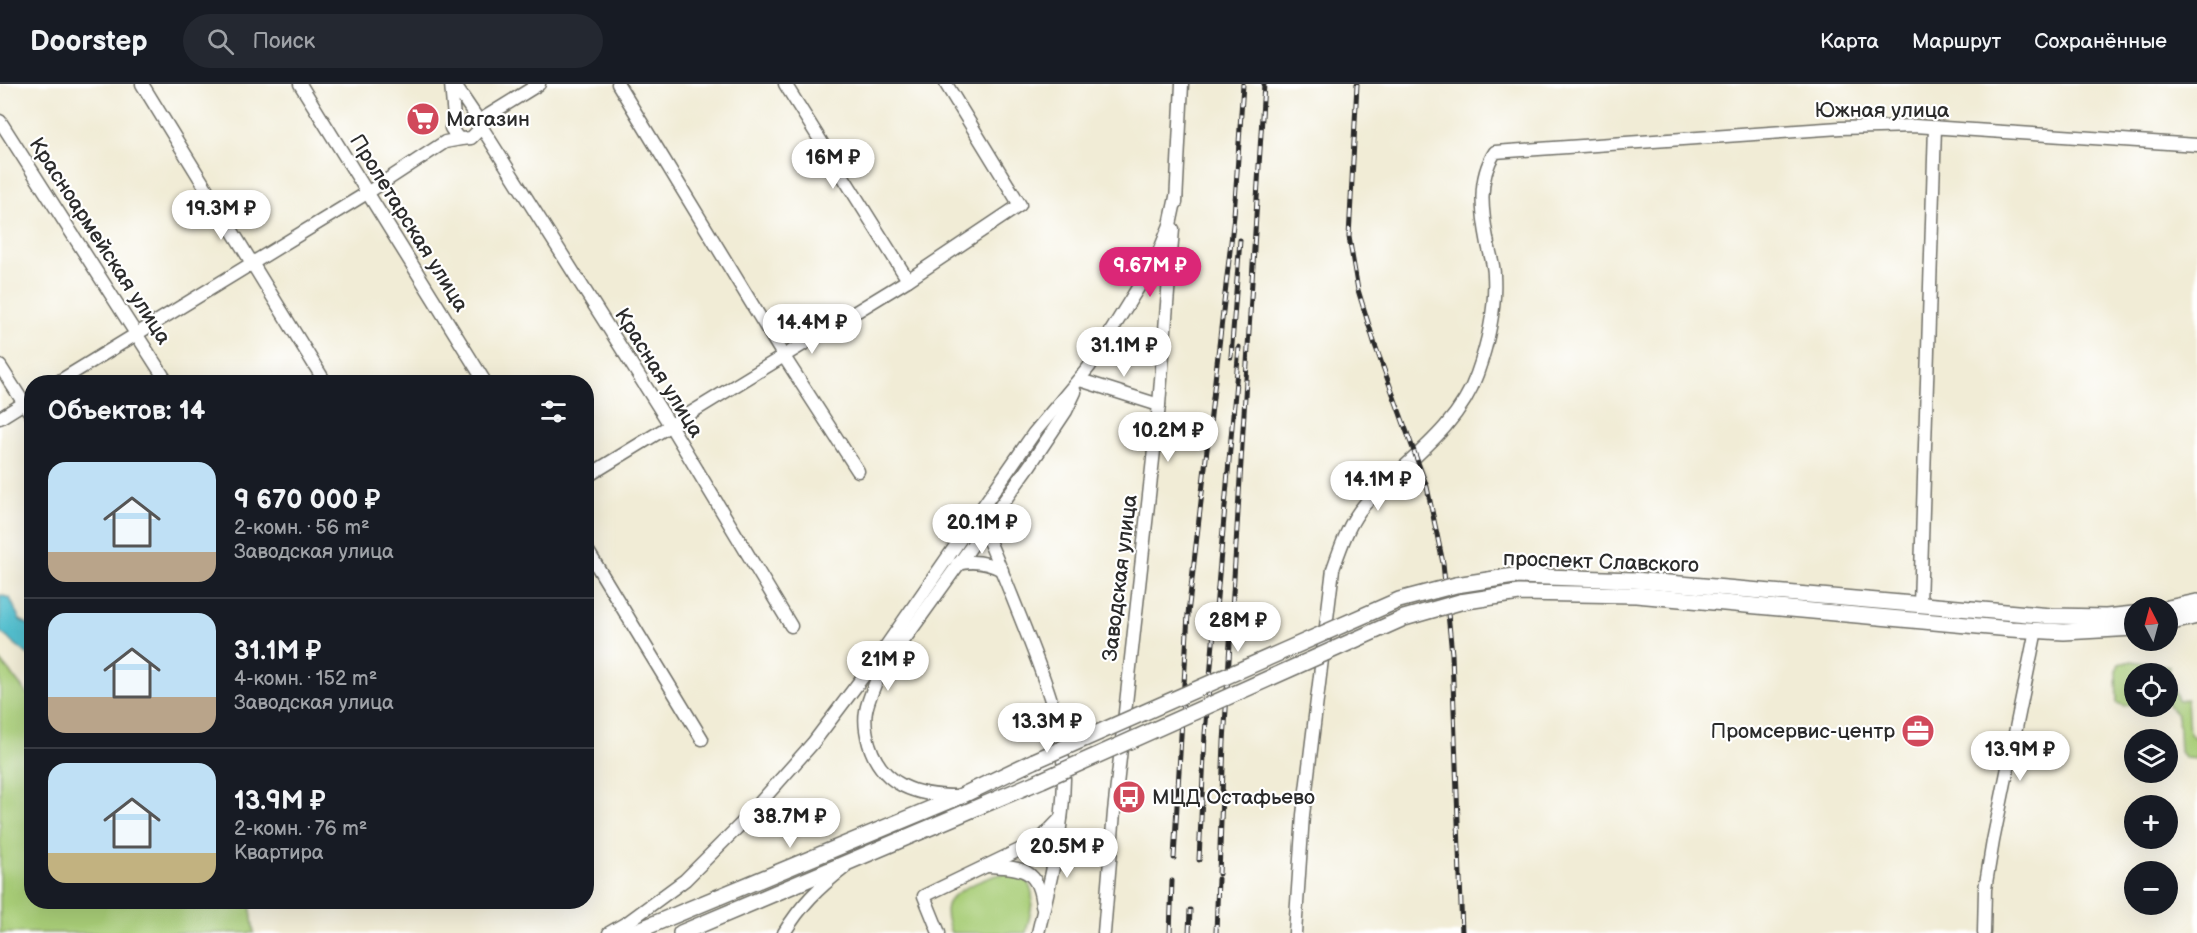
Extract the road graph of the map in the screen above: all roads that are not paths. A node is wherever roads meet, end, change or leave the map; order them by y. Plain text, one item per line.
1 (142, 84) edge
2 (300, 84) edge
3 (453, 84) edge
4 (539, 84) edge
5 (618, 84) edge
6 (784, 84) edge
7 (946, 84) edge
8 (1182, 84) edge
9 (0, 122) edge
10 (452, 123) junction
11 (477, 124) junction
12 (1935, 127) junction
13 (461, 139) junction
14 (445, 142) junction
15 (2197, 144) edge
16 (367, 193) junction
17 (1176, 197) junction
18 (252, 263) junction
19 (908, 280) junction
20 (137, 335) junction
21 (783, 355) junction
22 (0, 366) edge
23 (70, 375) edge
24 (163, 375) edge
25 (321, 375) edge
26 (481, 375) edge
27 (1080, 380) junction
28 (24, 396) edge
29 (24, 403) edge
30 (1159, 405) junction
31 (0, 418) edge
32 (670, 426) junction
33 (858, 471) dead end
34 (594, 472) edge
35 (977, 514) junction
36 (983, 528) junction
37 (594, 561) edge
38 (957, 564) junction
39 (1002, 570) junction
40 (2197, 602) edge
41 (1920, 605) junction
42 (2178, 606) edge
43 (2124, 615) edge
44 (2197, 616) edge
45 (2178, 621) edge
46 (791, 626) dead end
47 (2124, 629) edge
48 (2036, 630) junction
49 (702, 739) dead end
50 (961, 796) junction
51 (1062, 817) junction
52 (856, 858) junction
53 (987, 866) junction
54 (1043, 913) junction
55 (609, 933) edge
56 (632, 933) edge
57 (681, 933) edge
58 (784, 933) edge
59 (939, 933) edge
60 (1038, 933) edge
61 (1104, 933) edge
62 (1295, 933) edge
63 (1984, 933) edge

1 - 18 street
2 - 16 street, Пролетарская улица
3 - 10 street, Красная улица
3 - 11 street, Красная улица
4 - 11 street
5 - 21 street
6 - 19 street
7 - 19 street
8 - 17 street, Заводская улица
9 - 20 street, Красноармейская улица
10 - 11 street
10 - 13 street
10 - 14 street
11 - 13 street
11 - 32 street, Красная улица
12 - 15 street, Южная улица
12 - 41 street
12 - 62 street, Южная улица
13 - 14 street
14 - 16 street
16 - 18 street
16 - 26 street, Пролетарская улица
17 - 27 street
17 - 30 street, Заводская улица
18 - 20 street
18 - 25 street
19 - 21 street
20 - 23 street
20 - 24 street, Красноармейская улица
21 - 32 street
21 - 33 street
22 - 28 street
27 - 30 street
27 - 35 street
27 - 36 street
29 - 31 street
30 - 61 street, Заводская улица
32 - 34 street
32 - 46 street, Красная улица
35 - 36 street
35 - 55 street
36 - 38 street
36 - 39 street
37 - 49 street
38 - 39 street
38 - 50 street
39 - 51 street
40 - 42 main road
41 - 43 main road, проспект Славского
41 - 50 main road, проспект Славского, bridge
44 - 45 main road
47 - 48 main road, проспект Славского
48 - 52 main road, проспект Славского, bridge
48 - 63 street
50 - 56 main road, проспект Славского
51 - 53 street
51 - 54 street
52 - 57 main road, проспект Славского
52 - 58 street
53 - 54 street
53 - 59 street
54 - 60 street

